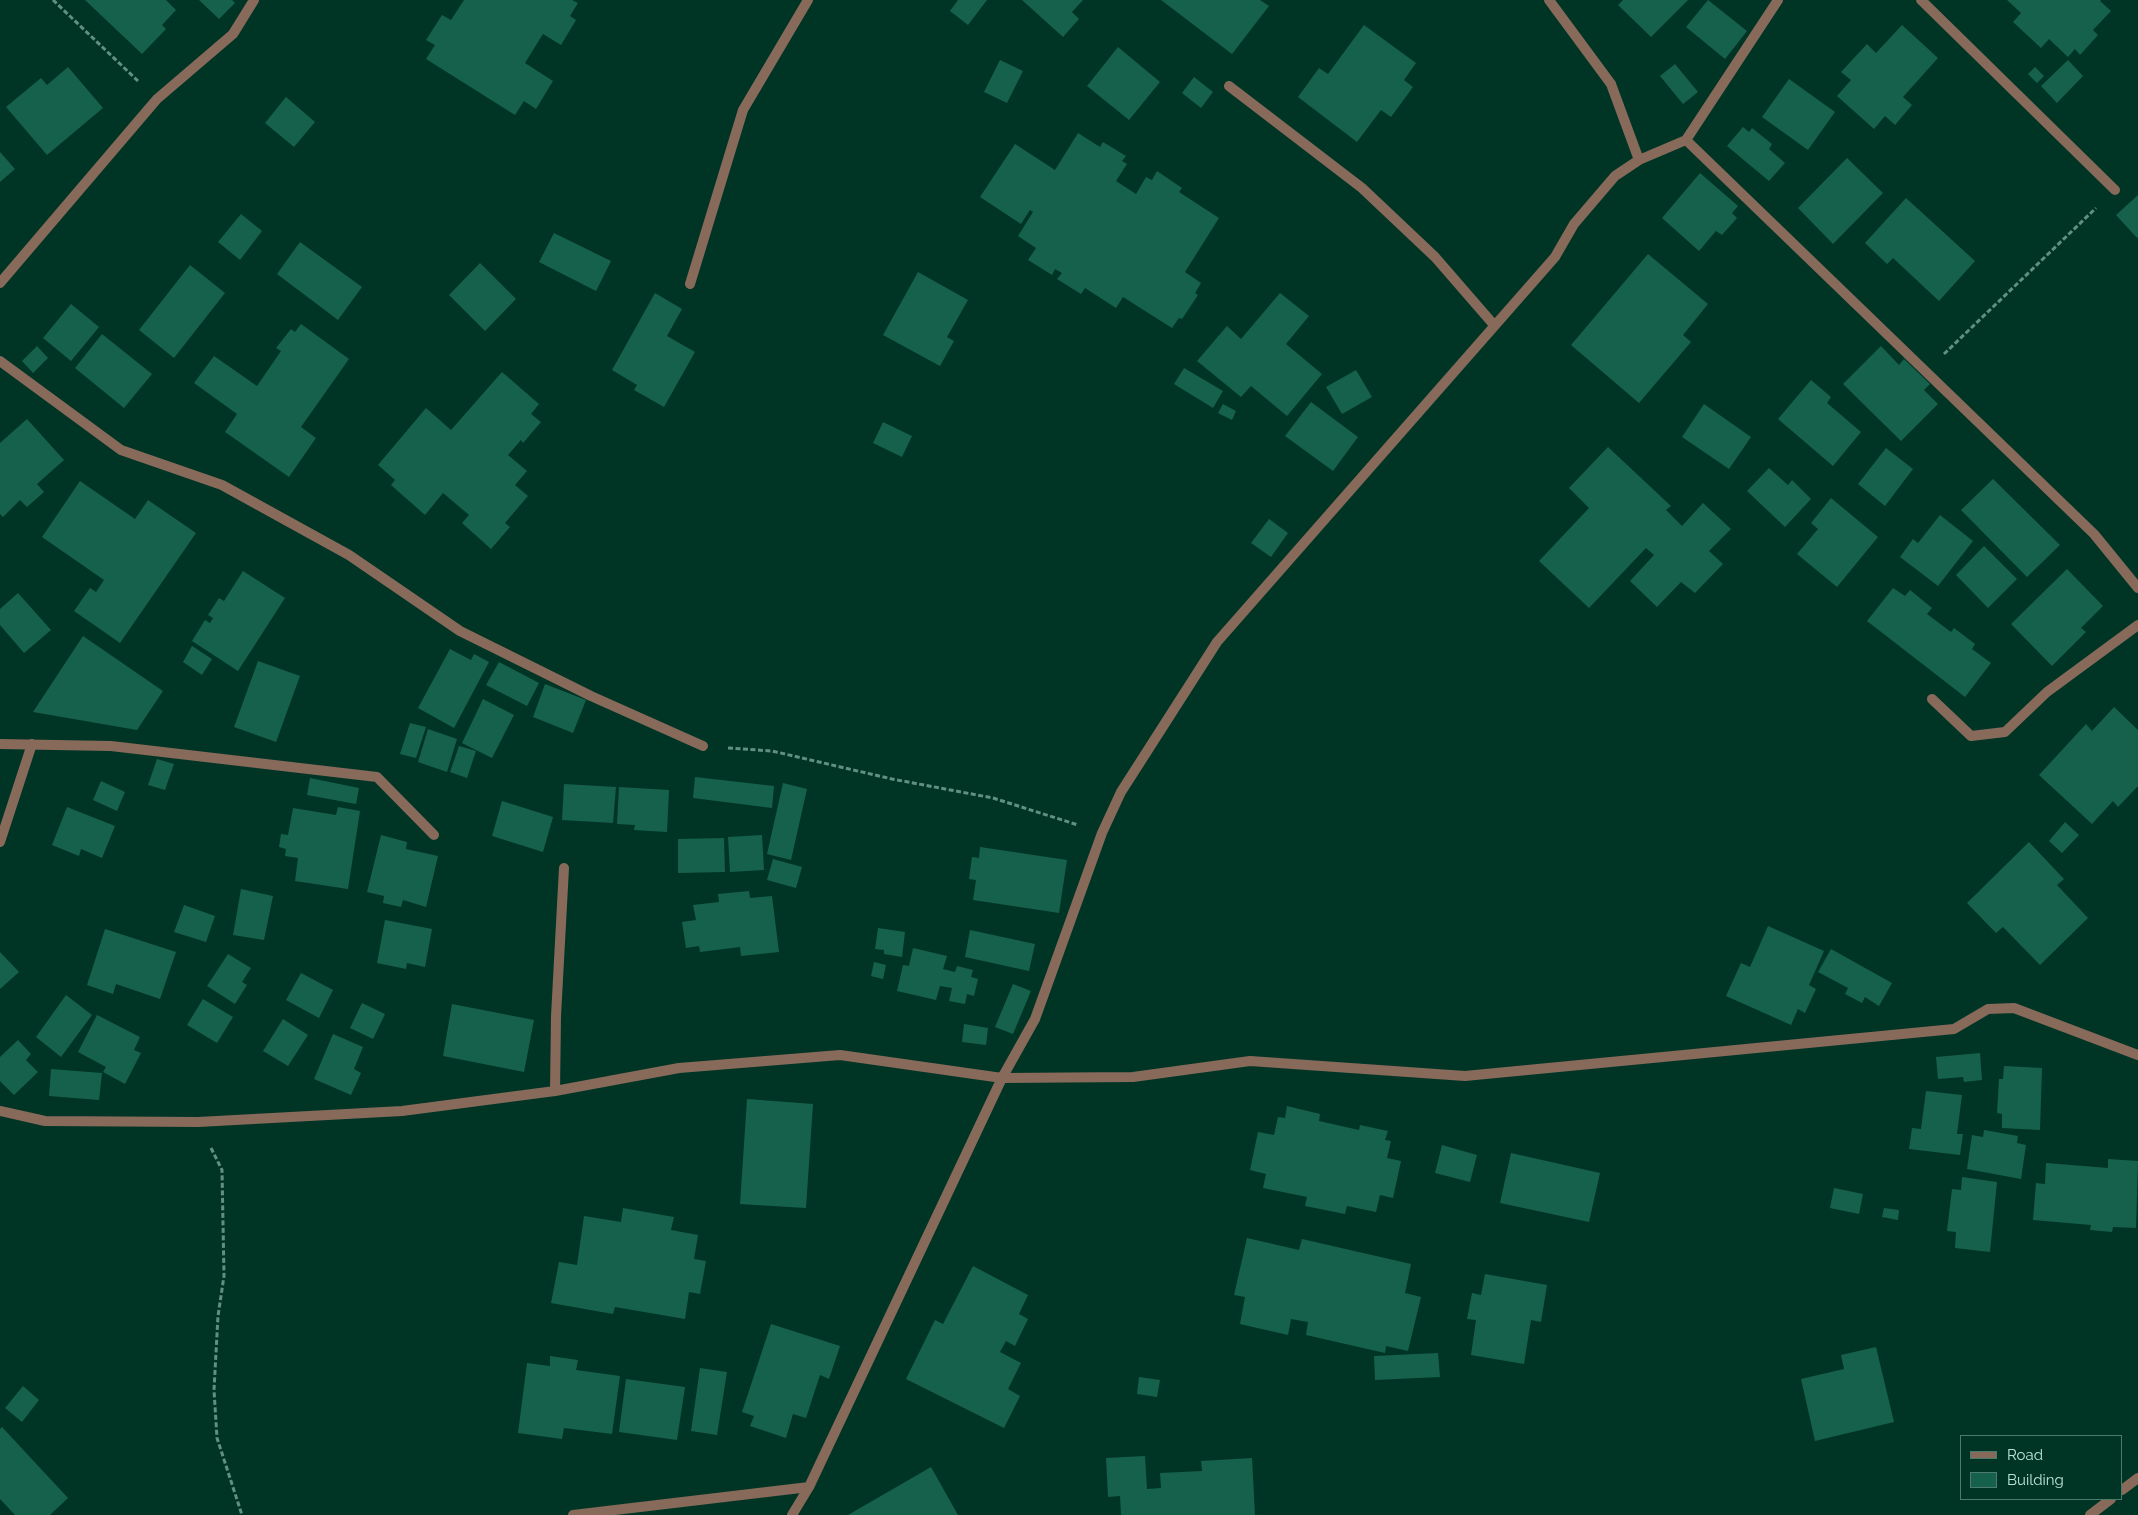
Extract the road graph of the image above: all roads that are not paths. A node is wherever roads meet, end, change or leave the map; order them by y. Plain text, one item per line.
1 (254, 0) edge
2 (808, 0) edge
3 (1549, 0) edge
4 (1778, 0) edge
5 (1921, 0) edge
6 (1229, 86) dead end
7 (1686, 140) junction
8 (1639, 160) junction
9 (2115, 190) road end
10 (0, 283) edge
11 (690, 284) dead end
12 (1494, 325) junction
13 (0, 361) edge
14 (2138, 588) edge
15 (2138, 625) edge
16 (1932, 699) dead end
17 (0, 744) edge
18 (32, 744) junction
19 (703, 746) road end
20 (434, 835) dead end
21 (0, 842) edge
22 (564, 868) dead end
23 (2138, 1056) edge
24 (1002, 1078) junction
25 (555, 1091) junction
26 (0, 1111) edge
27 (2138, 1478) edge
28 (809, 1488) junction
29 (2123, 1489) edge
30 (2110, 1500) edge
31 (573, 1515) edge
32 (792, 1515) edge
33 (2090, 1515) edge

1 - 10 street
2 - 11 street
3 - 8 street
4 - 7 street
5 - 9 street
6 - 12 street
7 - 8 street
7 - 14 street
8 - 12 street
12 - 24 street
13 - 19 street
15 - 16 street
17 - 18 street
18 - 20 street
18 - 21 street
22 - 25 street
23 - 24 street
24 - 25 street
24 - 28 street
25 - 26 street
27 - 29 street
28 - 31 street
28 - 32 street
30 - 33 street

